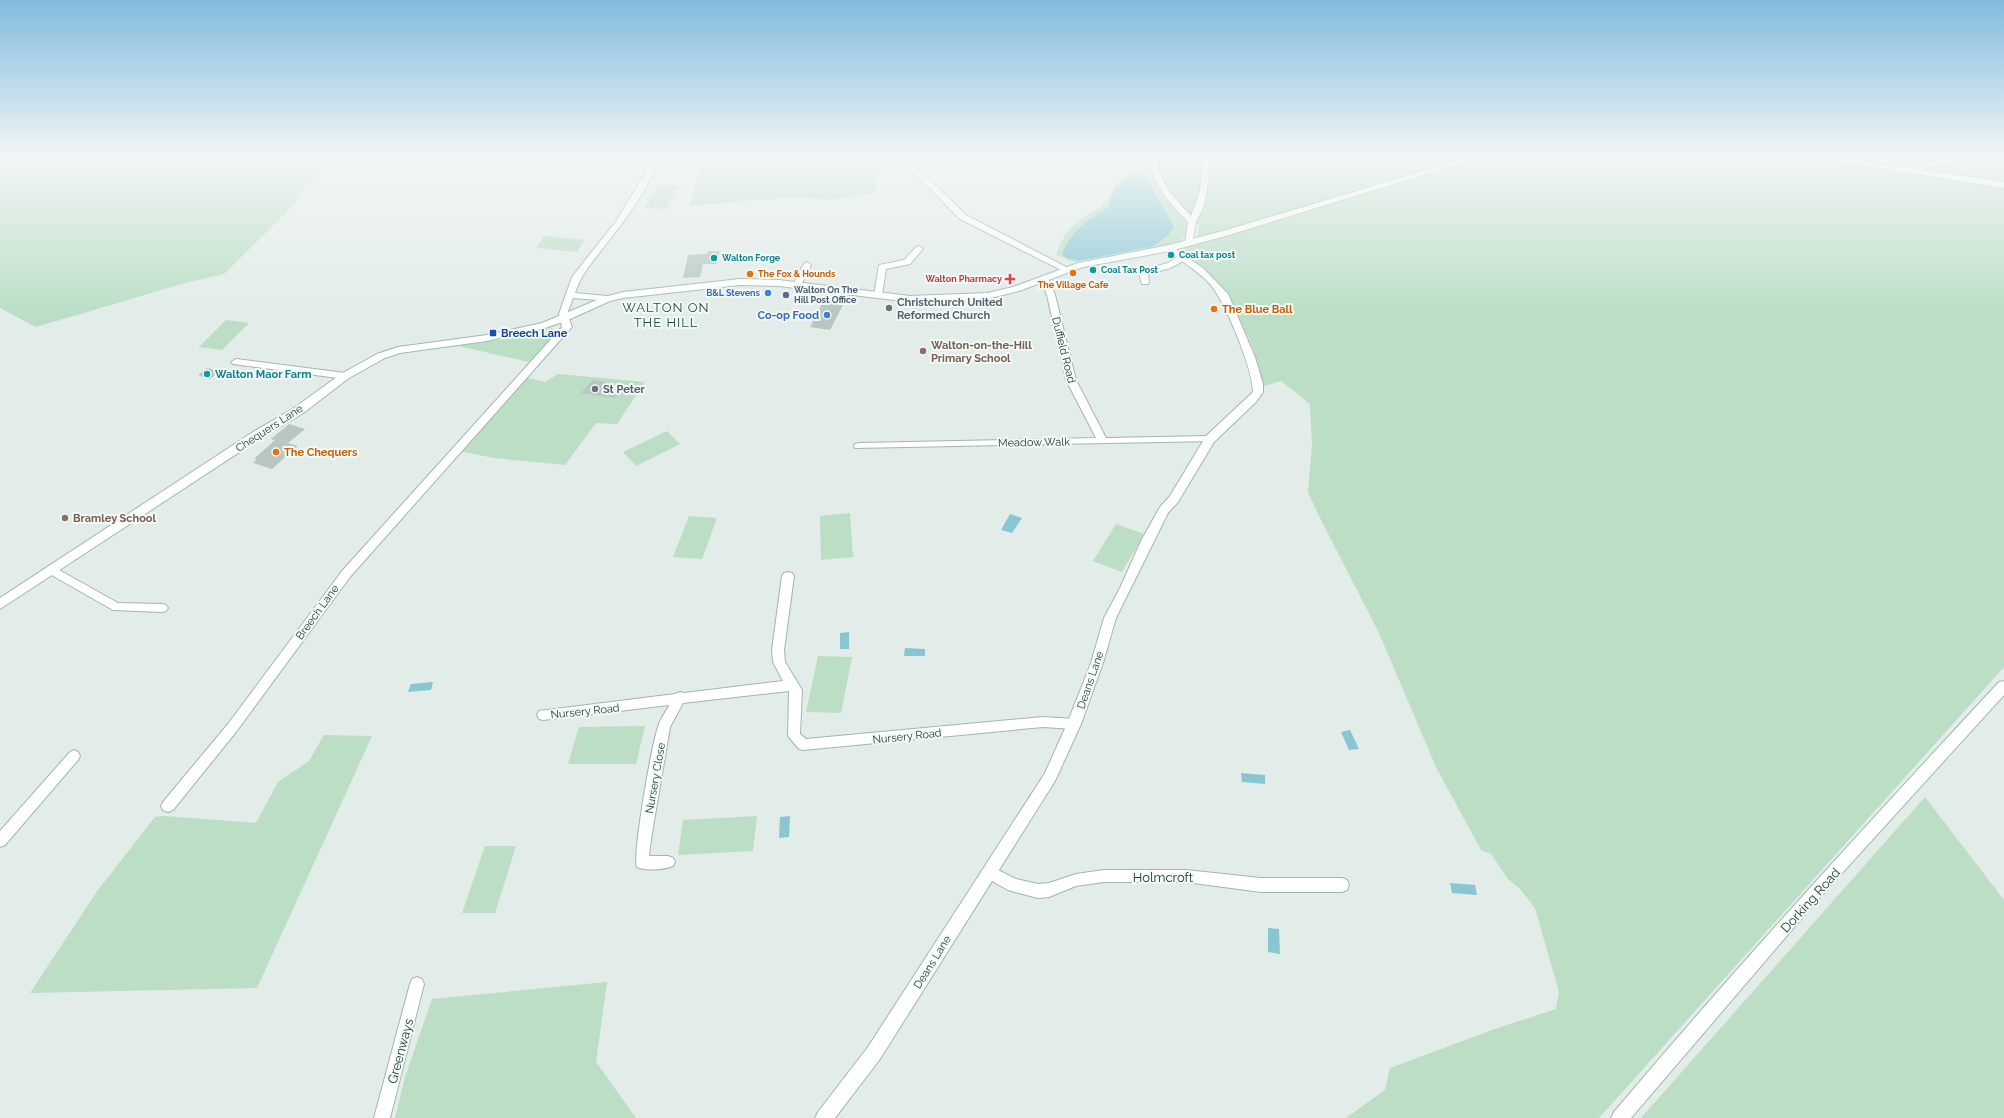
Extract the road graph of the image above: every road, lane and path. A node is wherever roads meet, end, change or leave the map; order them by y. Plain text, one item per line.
1 (627, 210) edge
2 (956, 210) edge
3 (1182, 210) edge
4 (1198, 210) edge
5 (1299, 210) edge
6 (1192, 222) junction
7 (1189, 243) junction
8 (1170, 248) junction
9 (919, 249) dead end
10 (1181, 258) junction
11 (807, 265) dead end
12 (1066, 269) junction
13 (1044, 278) junction
14 (1145, 282) dead end
15 (797, 285) junction
16 (570, 295) junction
17 (878, 295) junction
18 (607, 299) junction
19 (565, 318) junction
20 (236, 362) dead end
21 (346, 376) junction
22 (1210, 439) junction
23 (1102, 440) junction
24 (859, 446) dead end
25 (52, 570) junction
26 (788, 576) dead end
27 (0, 604) edge
28 (162, 608) dead end
29 (792, 686) junction
30 (2004, 686) edge
31 (680, 697) junction
32 (544, 715) dead end
33 (1074, 724) junction
34 (74, 756) dead end
35 (168, 806) dead end
36 (0, 841) edge
37 (668, 862) dead end
38 (990, 872) junction
39 (1342, 885) dead end
40 (417, 984) dead end
41 (382, 1118) edge
42 (824, 1118) edge
43 (1620, 1118) edge

1 - 16 street
2 - 12 street
3 - 6 street
4 - 6 street
5 - 7 main road, Chequers Lane
6 - 7 street
7 - 8 main road, Chequers Lane
8 - 10 main road, Deans Lane
8 - 12 main road, Chequers Lane
9 - 17 street
10 - 14 street
10 - 22 main road, Deans Lane
11 - 15 street
12 - 13 main road, Chequers Lane
13 - 17 main road, Chequers Lane
13 - 23 street, Duffield Road
15 - 17 main road, Chequers Lane
15 - 18 main road, Chequers Lane
16 - 18 street
16 - 19 street
18 - 19 main road, Chequers Lane
19 - 21 main road, Chequers Lane
19 - 35 street, Breech Lane
20 - 21 street
21 - 25 main road, Chequers Lane
22 - 23 street, Meadow Walk
22 - 33 main road, Deans Lane
23 - 24 street, Meadow Walk
25 - 27 main road, Chequers Lane
25 - 28 street
26 - 29 street, Nursery Road
29 - 31 street, Nursery Road
29 - 33 street, Nursery Road
30 - 43 main road, Dorking Road
31 - 32 street, Nursery Road
31 - 37 street, Nursery Close
33 - 38 main road, Deans Lane
34 - 36 street
38 - 39 street, Holmcroft
38 - 42 main road, Deans Lane
40 - 41 street, Greenways

